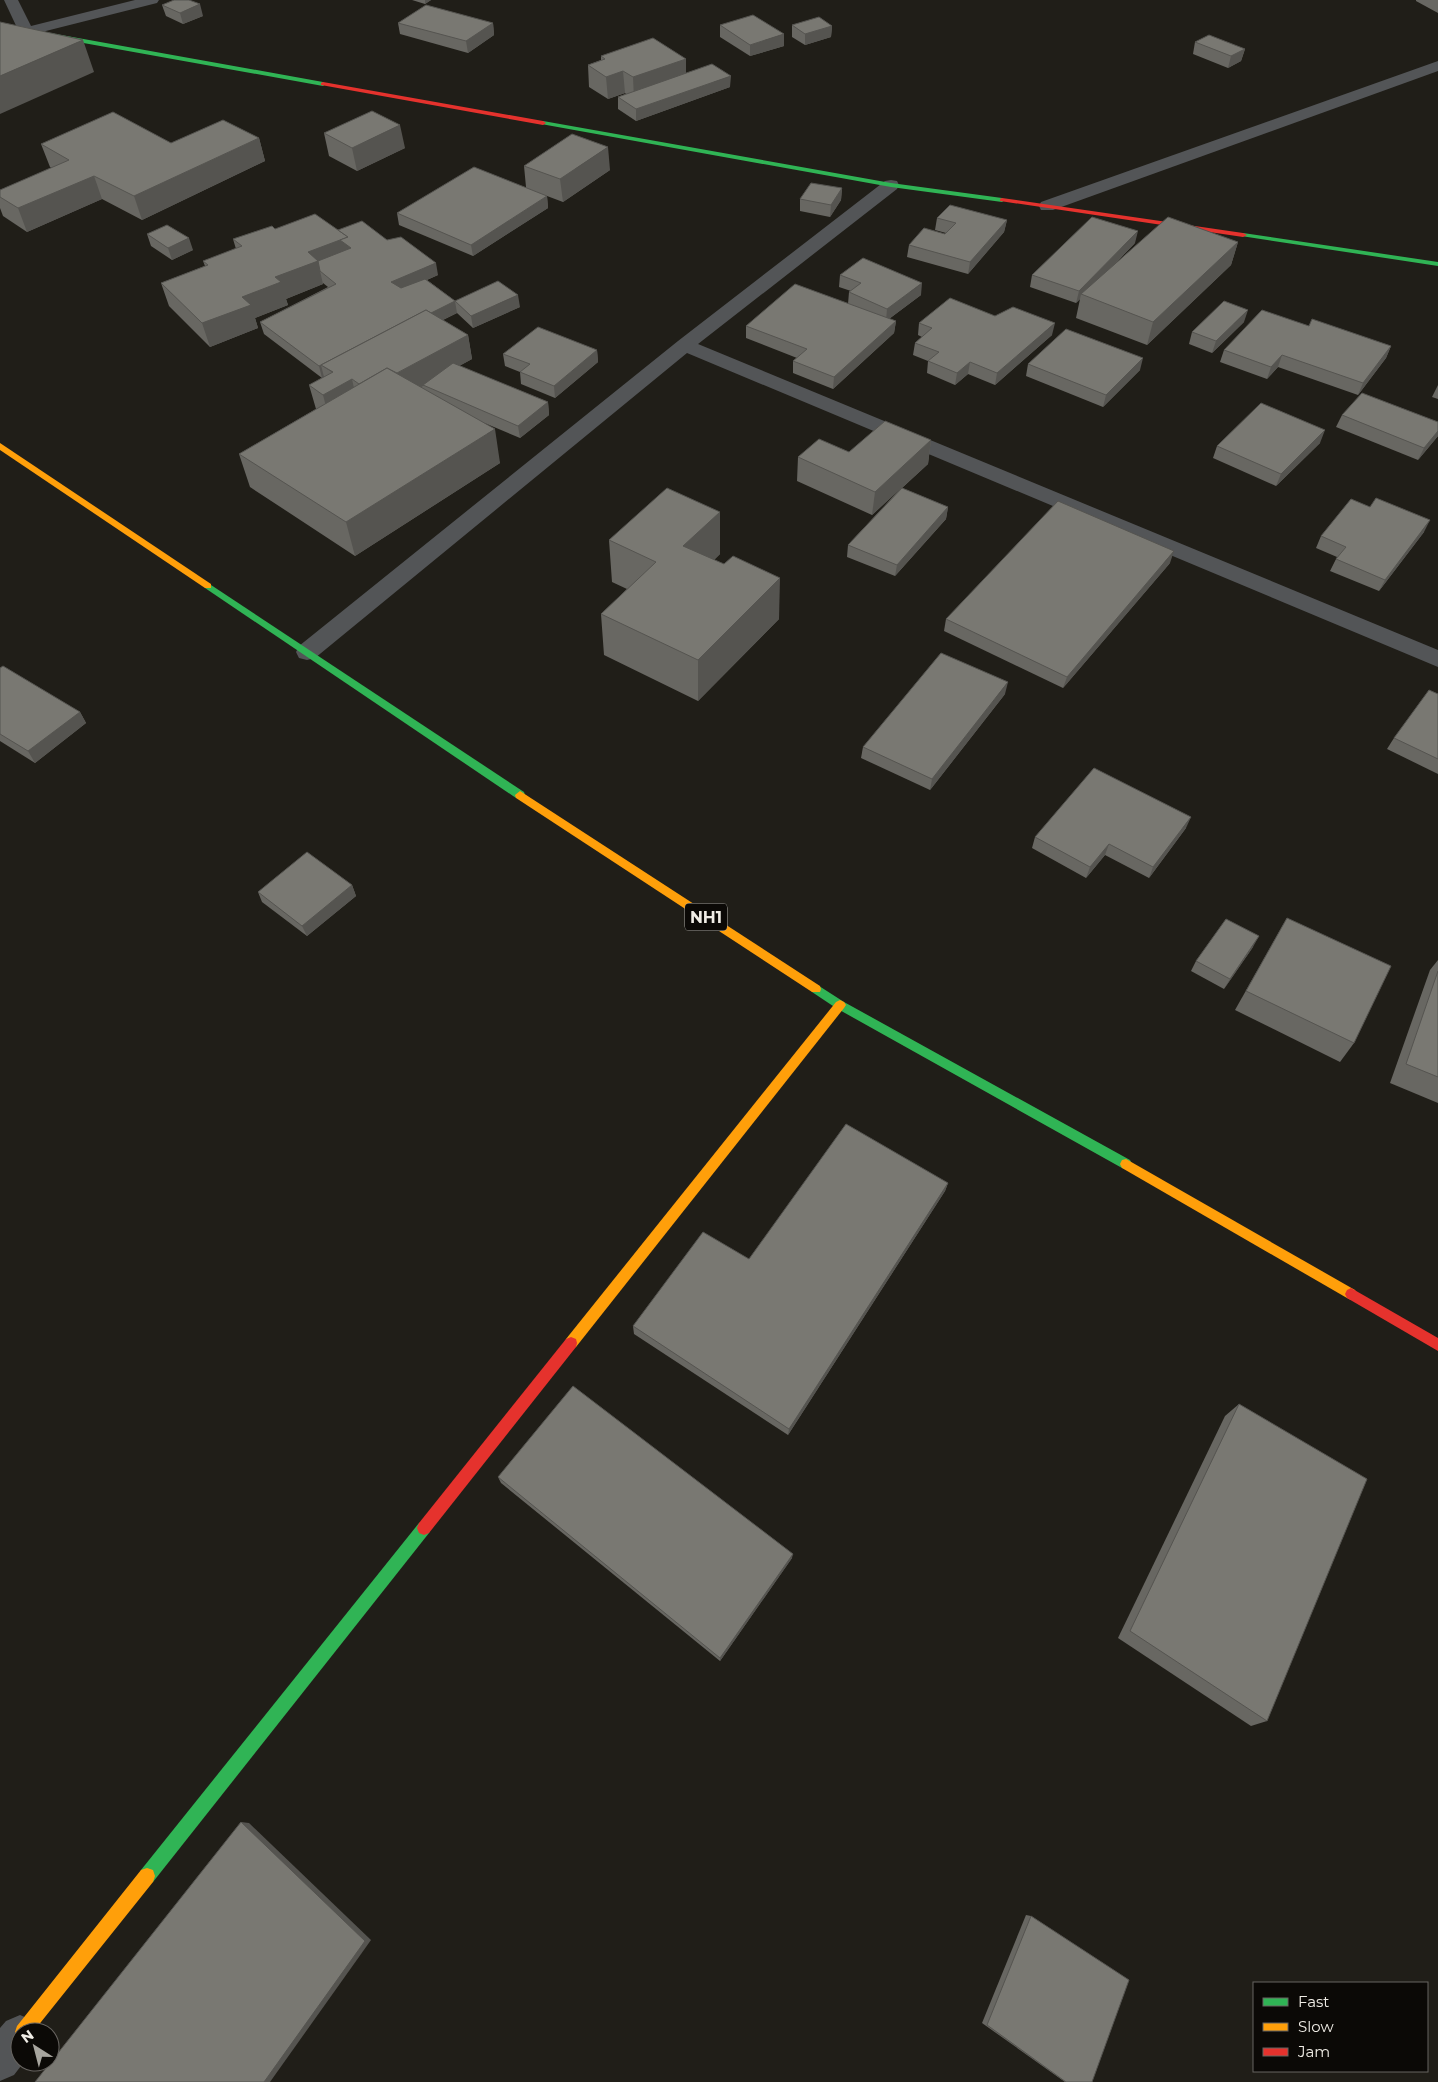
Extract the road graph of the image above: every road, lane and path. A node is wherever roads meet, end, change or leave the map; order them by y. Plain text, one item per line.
1 (11, 0) edge
2 (152, 0) edge
3 (0, 26) edge
4 (26, 32) junction
5 (1438, 66) edge
6 (891, 185) junction
7 (1047, 206) junction
8 (1438, 264) edge
9 (686, 345) junction
10 (0, 446) edge
11 (307, 652) junction
12 (1438, 659) edge
13 (840, 1005) junction
14 (1438, 1344) edge
15 (31, 2022) edge
16 (10, 2048) edge
17 (0, 2061) edge

1 - 4 street
2 - 4 street
3 - 4 main road
4 - 6 main road
5 - 7 street
6 - 7 main road
6 - 9 street
7 - 8 main road
9 - 11 street
9 - 12 street
10 - 11 main road, NH1
11 - 13 main road, NH1
13 - 14 main road, NH1
13 - 15 main road
16 - 17 street

